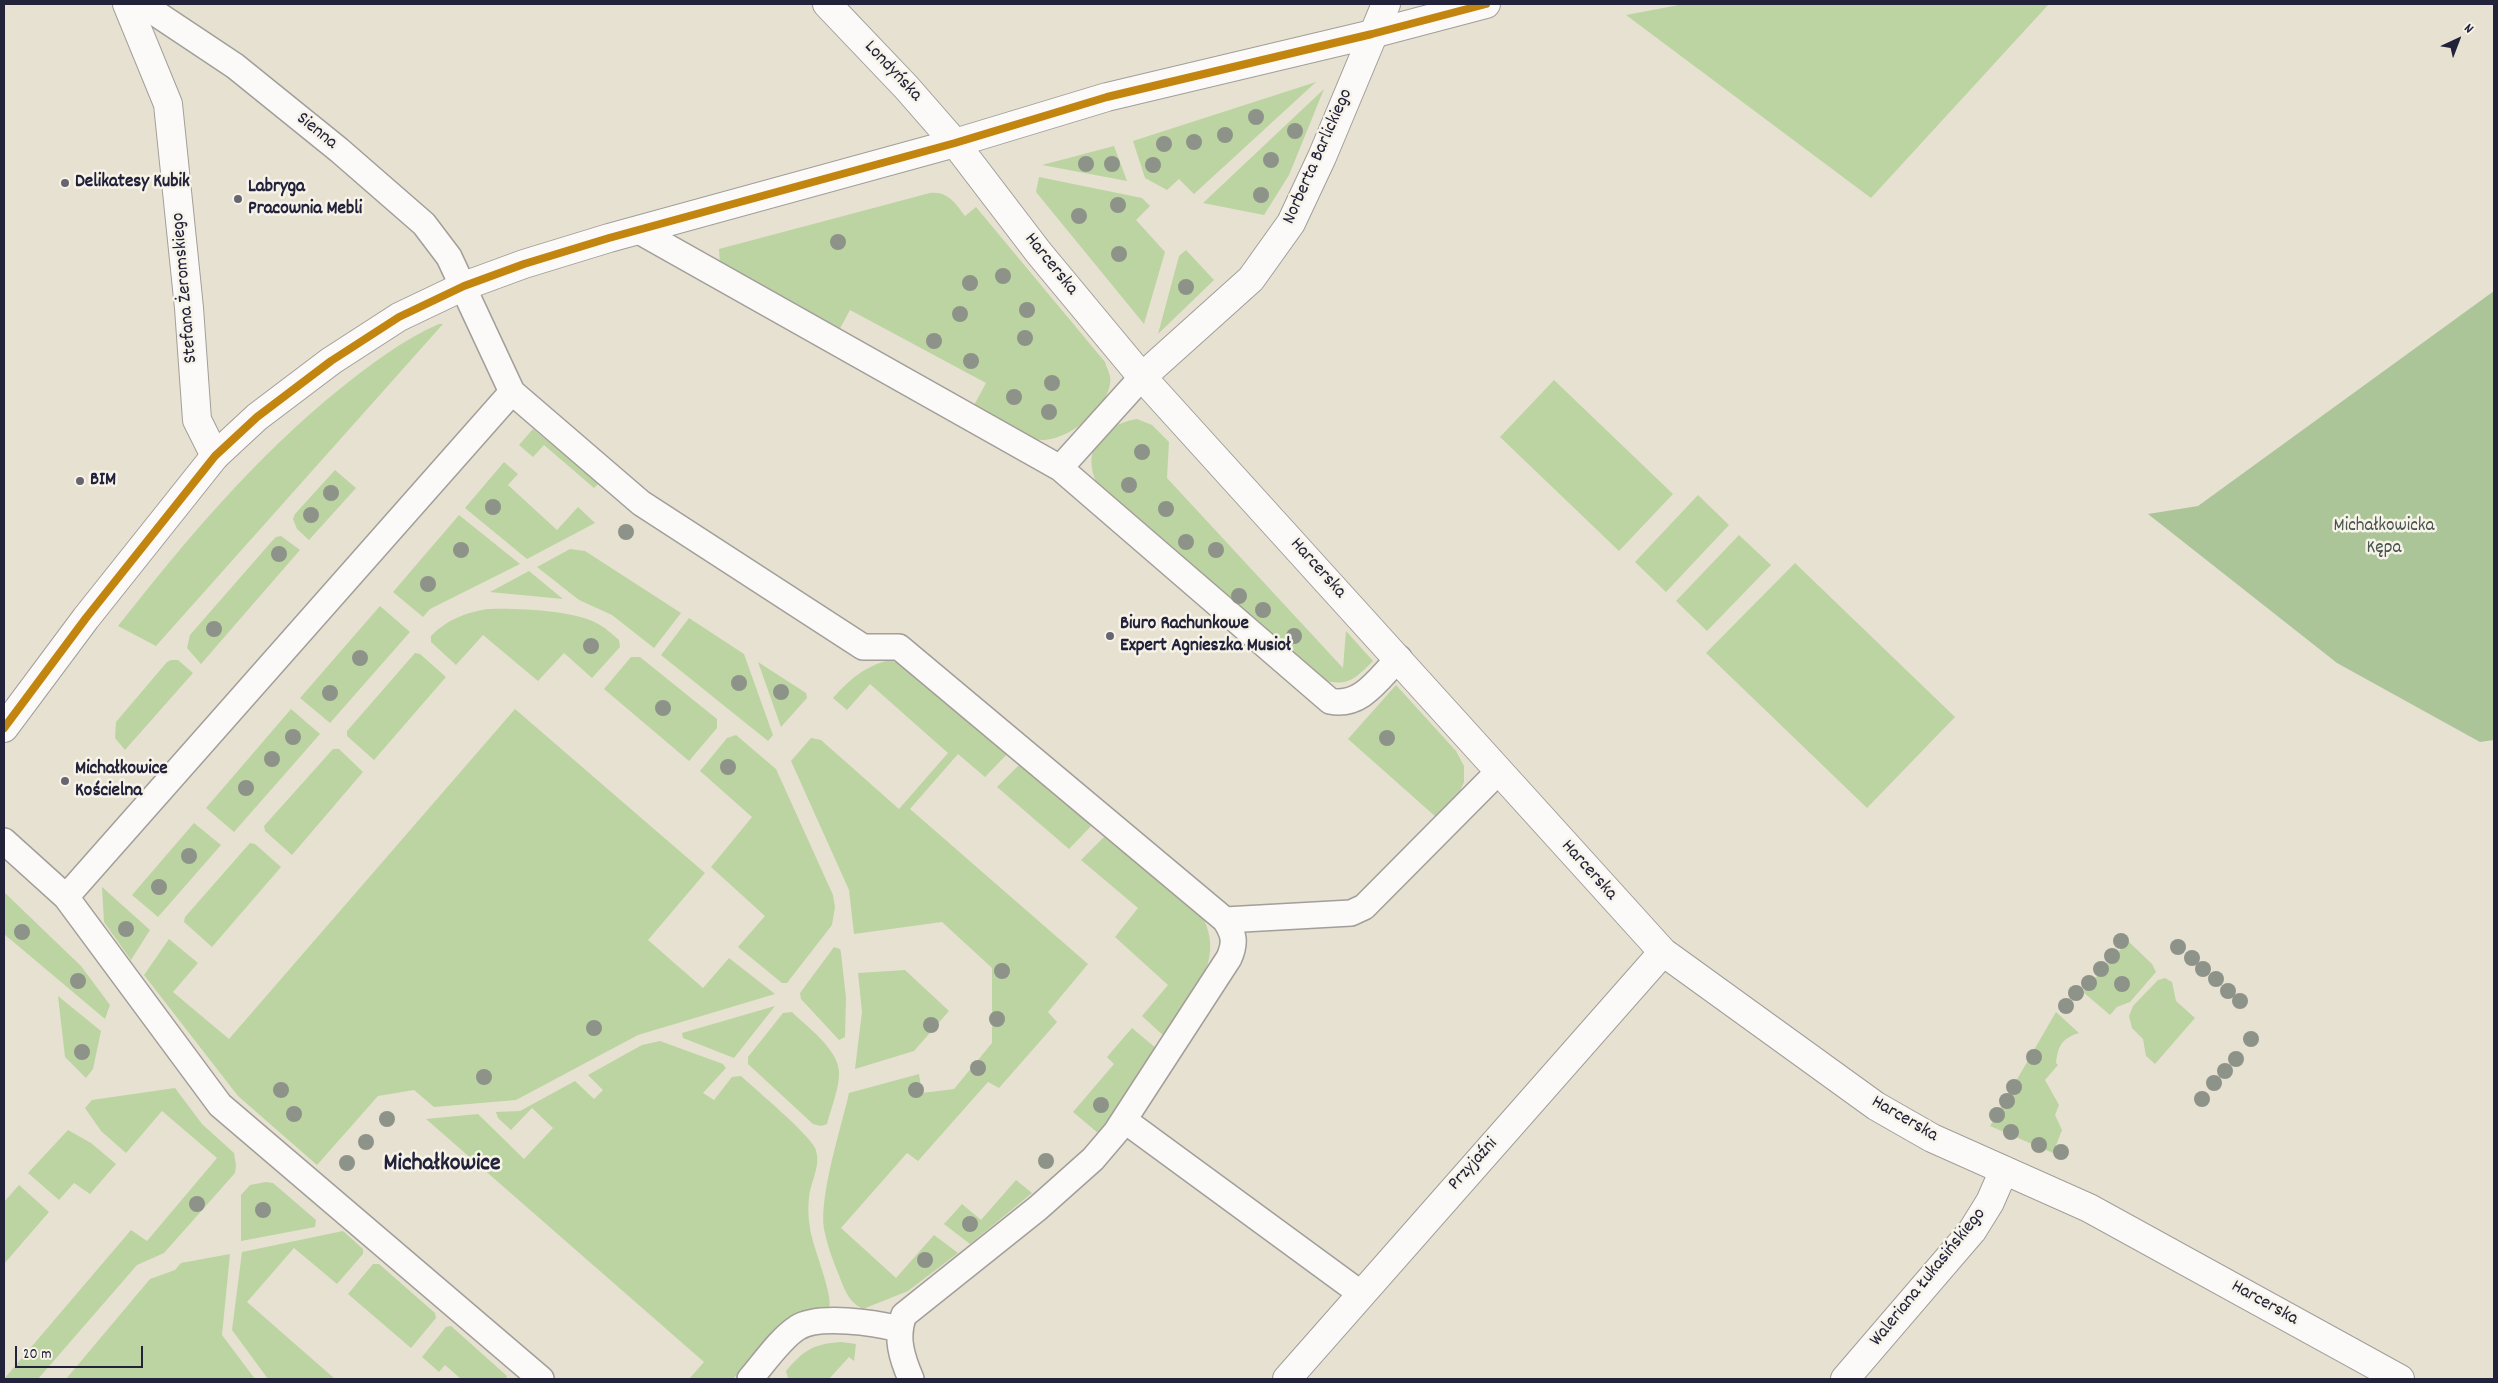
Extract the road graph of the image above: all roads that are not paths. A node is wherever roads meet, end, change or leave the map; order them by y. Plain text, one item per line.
1 (127, 4) edge
2 (142, 4) edge
3 (827, 4) edge
4 (1386, 4) edge
5 (1486, 4) edge
6 (1372, 34) junction
7 (955, 142) junction
8 (639, 230) junction
9 (464, 286) junction
10 (1142, 377) junction
11 (512, 392) junction
12 (215, 456) junction
13 (1060, 468) junction
14 (1398, 658) junction
15 (4, 728) edge
16 (1498, 772) junction
17 (4, 841) edge
18 (66, 897) junction
19 (1225, 920) junction
20 (1663, 952) junction
21 (1124, 1120) junction
22 (2004, 1170) junction
23 (1360, 1293) junction
24 (899, 1329) junction
25 (541, 1379) edge
26 (750, 1379) edge
27 (911, 1379) edge
28 (1287, 1379) edge
29 (1845, 1379) edge
30 (2400, 1379) edge

1 - 12 street, Stefana Żeromskiego
2 - 9 lane, Sienna
3 - 7 street, Londyńska
4 - 6 street, Norberta Barlickiego
5 - 6 street
6 - 7 street
6 - 10 street, Norberta Barlickiego
7 - 8 street
7 - 10 street, Harcerska
8 - 9 street
8 - 13 lane
9 - 11 lane, Sienna
9 - 12 street
10 - 13 lane
10 - 14 street, Harcerska
11 - 18 lane
11 - 19 lane
12 - 15 street
13 - 14 lane
14 - 16 street, Harcerska
16 - 19 lane
16 - 20 street, Harcerska
17 - 18 lane
18 - 25 lane
19 - 21 lane
20 - 22 street, Harcerska
20 - 23 street, Przyjaźni
21 - 23 lane
21 - 24 lane
22 - 29 street, Waleriana Łukasińskiego
22 - 30 street, Harcerska
23 - 28 street, Przyjaźni
24 - 26 lane
24 - 27 lane

